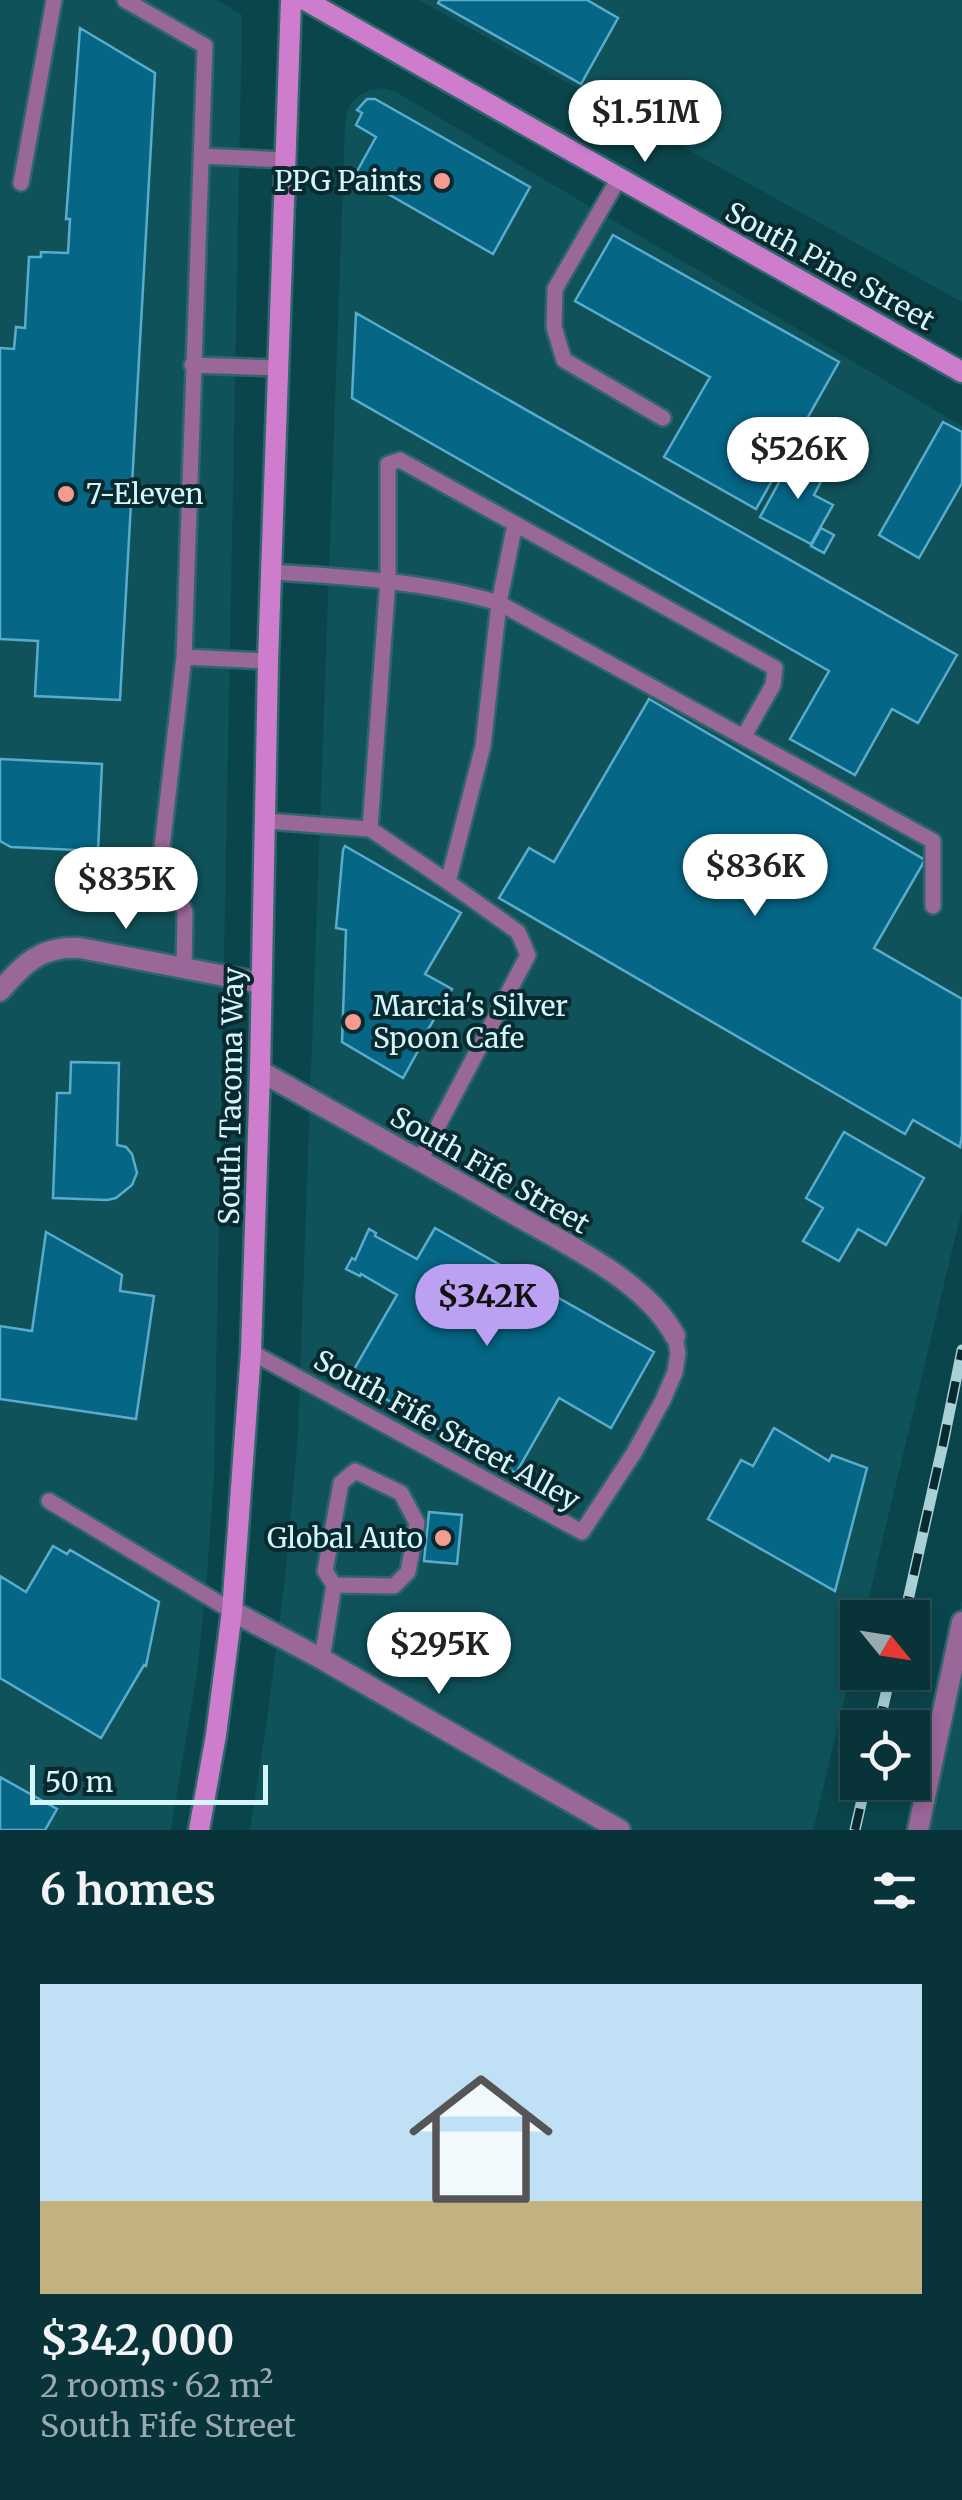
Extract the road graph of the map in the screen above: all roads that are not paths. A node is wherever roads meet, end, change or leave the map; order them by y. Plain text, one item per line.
1 (54, 0) edge
2 (125, 0) edge
3 (291, 0) edge
4 (304, 0) edge
5 (154, 7) edge
6 (202, 156) junction
7 (285, 160) junction
8 (619, 178) junction
9 (21, 184) dead end
10 (192, 365) junction
11 (279, 368) junction
12 (962, 372) edge
13 (663, 418) dead end
14 (515, 524) junction
15 (272, 572) junction
16 (388, 579) junction
17 (500, 603) junction
18 (184, 657) junction
19 (268, 660) junction
20 (744, 736) junction
21 (266, 821) junction
22 (370, 828) junction
23 (448, 882) junction
24 (933, 906) dead end
25 (184, 970) junction
26 (260, 983) junction
27 (0, 991) edge
28 (260, 1072) junction
29 (420, 1160) junction
30 (675, 1336) joint
31 (252, 1352) junction
32 (49, 1501) dead end
33 (334, 1585) junction
34 (232, 1611) junction
35 (962, 1622) edge
36 (322, 1659) junction
37 (199, 1830) edge
38 (620, 1830) edge
39 (918, 1830) edge

1 - 9 lane
2 - 5 lane
3 - 7 main road, South Tacoma Way
4 - 8 main road, South Pine Street
5 - 6 lane
6 - 7 lane
6 - 10 lane
7 - 11 main road, South Tacoma Way
8 - 12 main road, South Pine Street
8 - 13 lane
10 - 11 lane
10 - 18 lane
11 - 15 main road, South Tacoma Way
14 - 16 lane
14 - 17 lane
14 - 20 lane
15 - 16 lane
15 - 19 main road, South Tacoma Way
16 - 17 lane
16 - 22 lane
17 - 20 lane
17 - 23 lane
18 - 19 lane
18 - 25 lane
19 - 21 main road, South Tacoma Way
20 - 24 lane
21 - 22 lane
21 - 26 main road, South Tacoma Way
22 - 23 lane
23 - 29 lane
25 - 26 street
25 - 27 street
26 - 28 main road, South Tacoma Way
28 - 29 street, South Fife Street
28 - 31 main road, South Tacoma Way
29 - 30 street, South Fife Street
30 - 31 lane, South Fife Street Alley
31 - 34 main road, South Tacoma Way
32 - 34 lane
33 - 33 lane
33 - 36 lane
34 - 36 street
34 - 37 main road, South Tacoma Way
35 - 39 street
36 - 38 street

